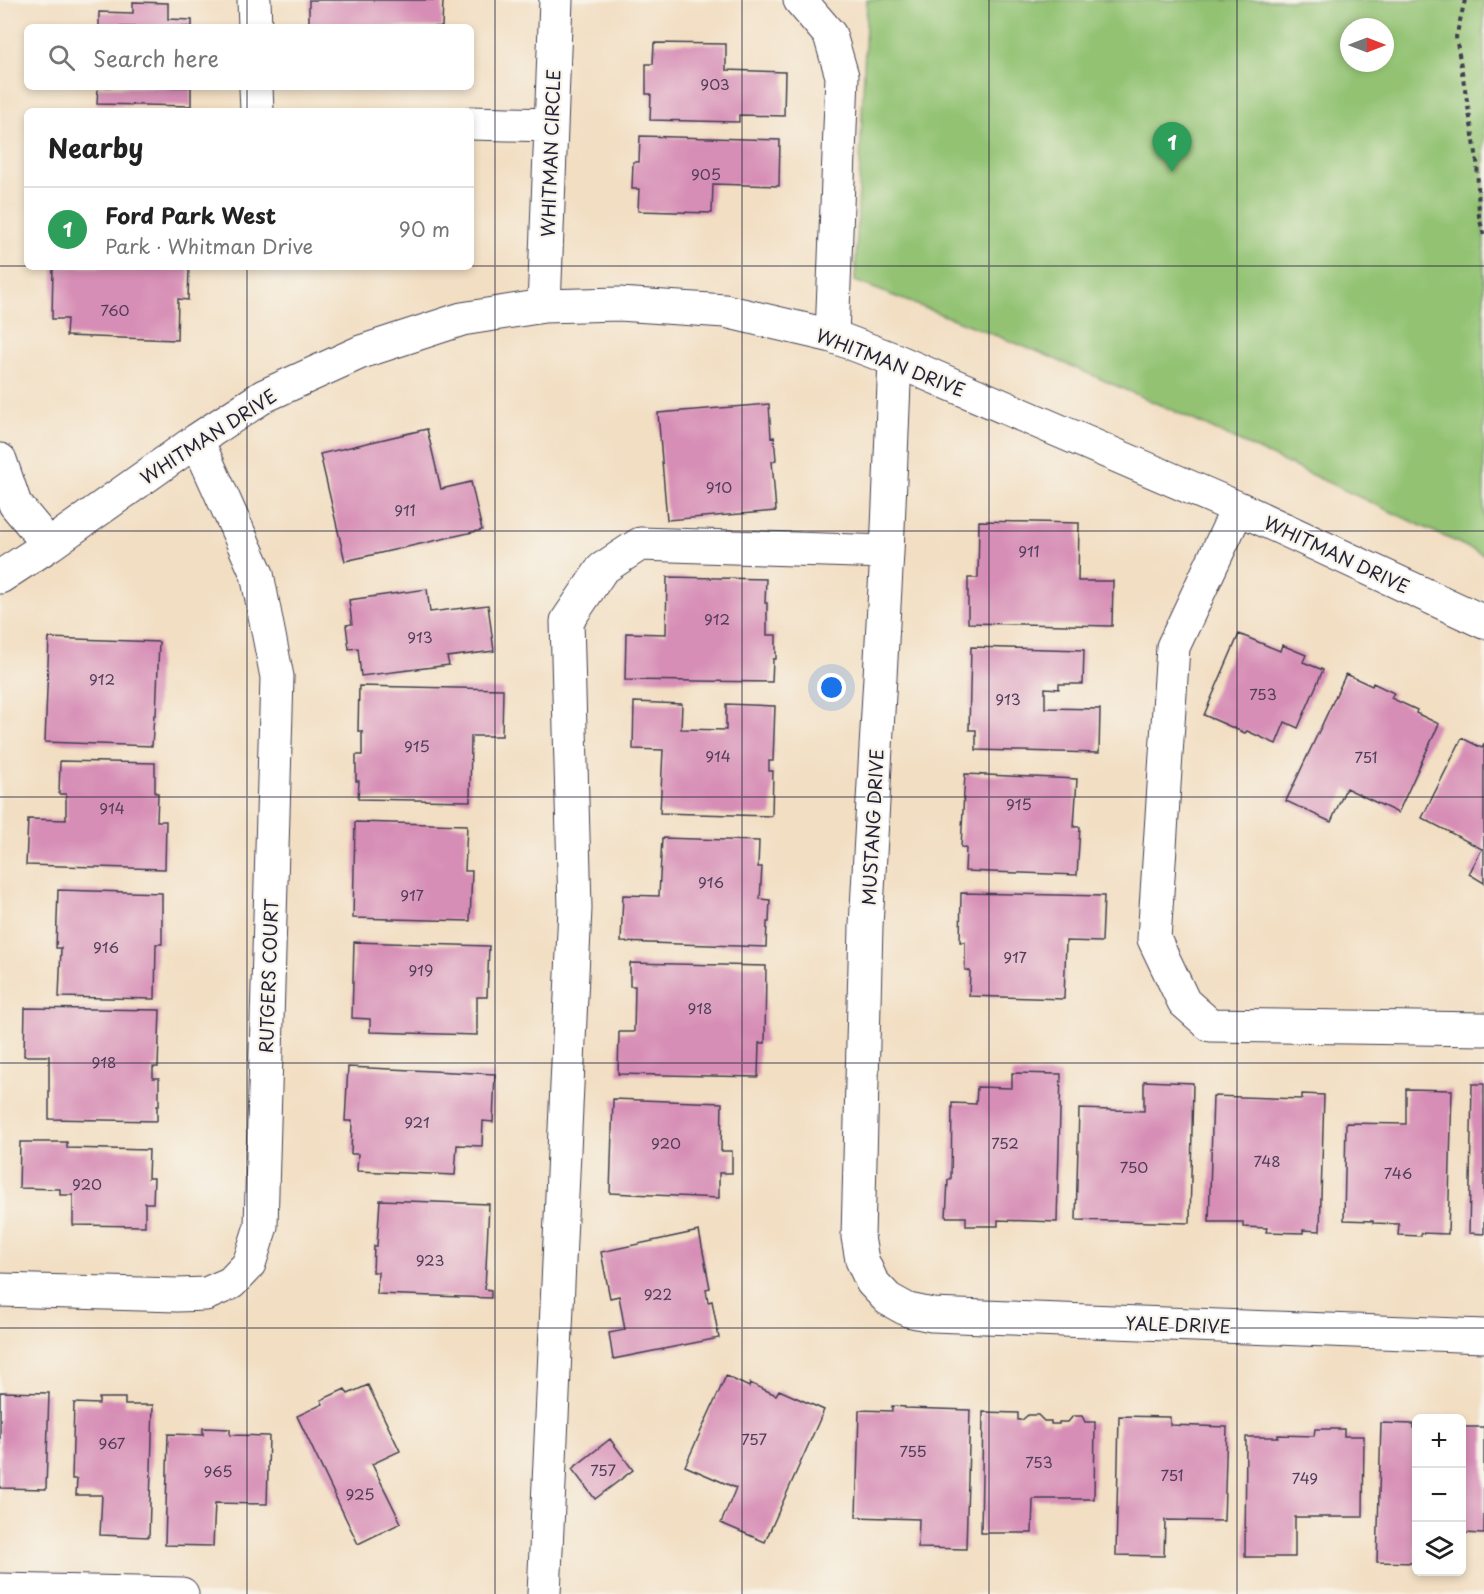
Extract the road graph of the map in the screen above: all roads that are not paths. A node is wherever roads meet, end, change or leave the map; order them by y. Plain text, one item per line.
1 (255, 0) edge
2 (556, 0) edge
3 (800, 0) edge
4 (255, 24) edge
5 (256, 90) edge
6 (257, 108) edge
7 (474, 123) edge
8 (551, 125) junction
9 (544, 306) junction
10 (832, 336) junction
11 (895, 360) junction
12 (197, 440) junction
13 (0, 460) edge
14 (1238, 508) junction
15 (49, 545) junction
16 (887, 552) junction
17 (0, 577) edge
18 (1484, 622) edge
19 (1484, 1029) edge
20 (0, 1290) edge
21 (879, 1290) joint
22 (1484, 1336) edge
23 (0, 1590) edge
24 (182, 1594) edge
25 (544, 1594) edge

1 - 4 street
2 - 8 street, WHITMAN CIRCLE
3 - 10 street
5 - 6 street
7 - 8 street
8 - 9 street, WHITMAN CIRCLE
9 - 10 street, WHITMAN DRIVE
9 - 12 street, WHITMAN DRIVE
10 - 11 street, WHITMAN DRIVE
11 - 14 street, WHITMAN DRIVE
11 - 16 street, MUSTANG DRIVE
12 - 15 street, WHITMAN DRIVE
12 - 20 street, RUTGERS COURT
13 - 15 street
14 - 18 street, WHITMAN DRIVE
14 - 19 street
15 - 17 street, WHITMAN DRIVE
16 - 21 street, MUSTANG DRIVE
16 - 25 street
21 - 22 street, YALE DRIVE
23 - 24 street

